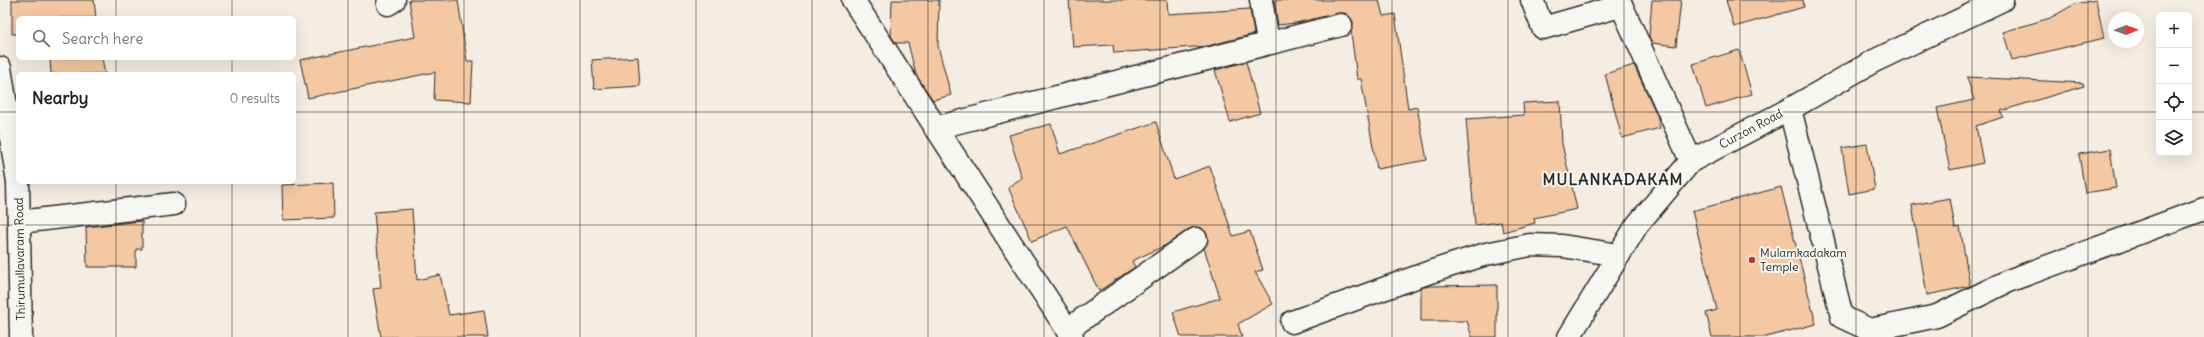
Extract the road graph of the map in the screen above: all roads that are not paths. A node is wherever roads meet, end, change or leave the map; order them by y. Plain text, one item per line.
1 (853, 0) edge
2 (1261, 0) edge
3 (1532, 0) edge
4 (2002, 0) edge
5 (1620, 3) edge
6 (1341, 25) dead end
7 (1268, 42) junction
8 (0, 68) edge
9 (1790, 109) junction
10 (935, 128) junction
11 (1691, 161) junction
12 (16, 169) edge
13 (18, 184) edge
14 (174, 204) dead end
15 (2204, 210) edge
16 (19, 222) junction
17 (1196, 239) dead end
18 (1619, 255) junction
19 (1292, 322) dead end
20 (1069, 334) edge
21 (21, 337) edge
22 (1569, 337) edge

1 - 10 street
2 - 7 street
3 - 5 street
4 - 9 street, Curzon Road
5 - 11 street
6 - 7 street
7 - 10 street
8 - 12 street, Thirumullavaram Road
9 - 11 street, Curzon Road
9 - 15 street
10 - 20 street
11 - 18 street, Curzon Road
13 - 16 street, Thirumullavaram Road
14 - 16 street
16 - 21 street, Thirumullavaram Road
17 - 20 street
18 - 19 street
18 - 22 street, Curzon Road

